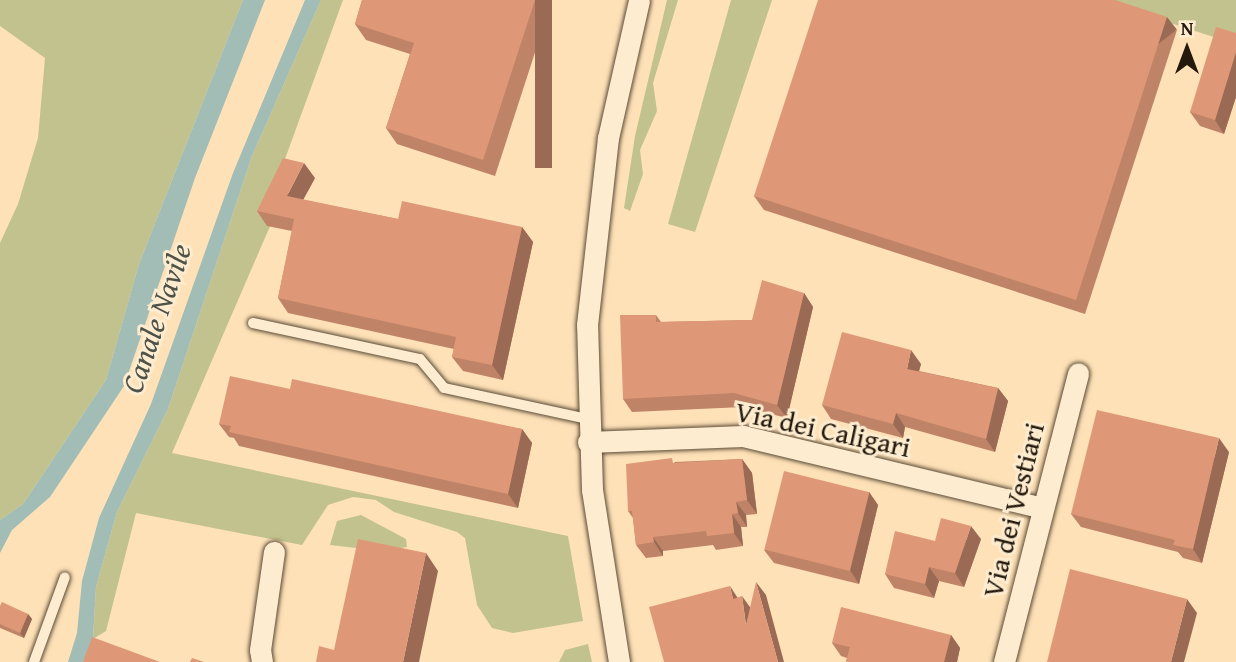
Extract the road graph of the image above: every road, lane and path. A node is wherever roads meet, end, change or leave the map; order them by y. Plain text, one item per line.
1 (639, 0) edge
2 (253, 323) dead end
3 (1078, 373) dead end
4 (587, 419) junction
5 (588, 442) junction
6 (1042, 508) junction
7 (274, 552) dead end
8 (65, 577) dead end
9 (34, 662) edge
10 (262, 662) edge
11 (620, 662) edge
12 (1004, 662) edge

1 - 4 street
2 - 4 lane
3 - 6 street, Via dei Vestiari
4 - 5 street
5 - 6 street, Via dei Caligari
5 - 11 street
6 - 12 street, Via dei Vestiari
7 - 10 street
8 - 9 lane

